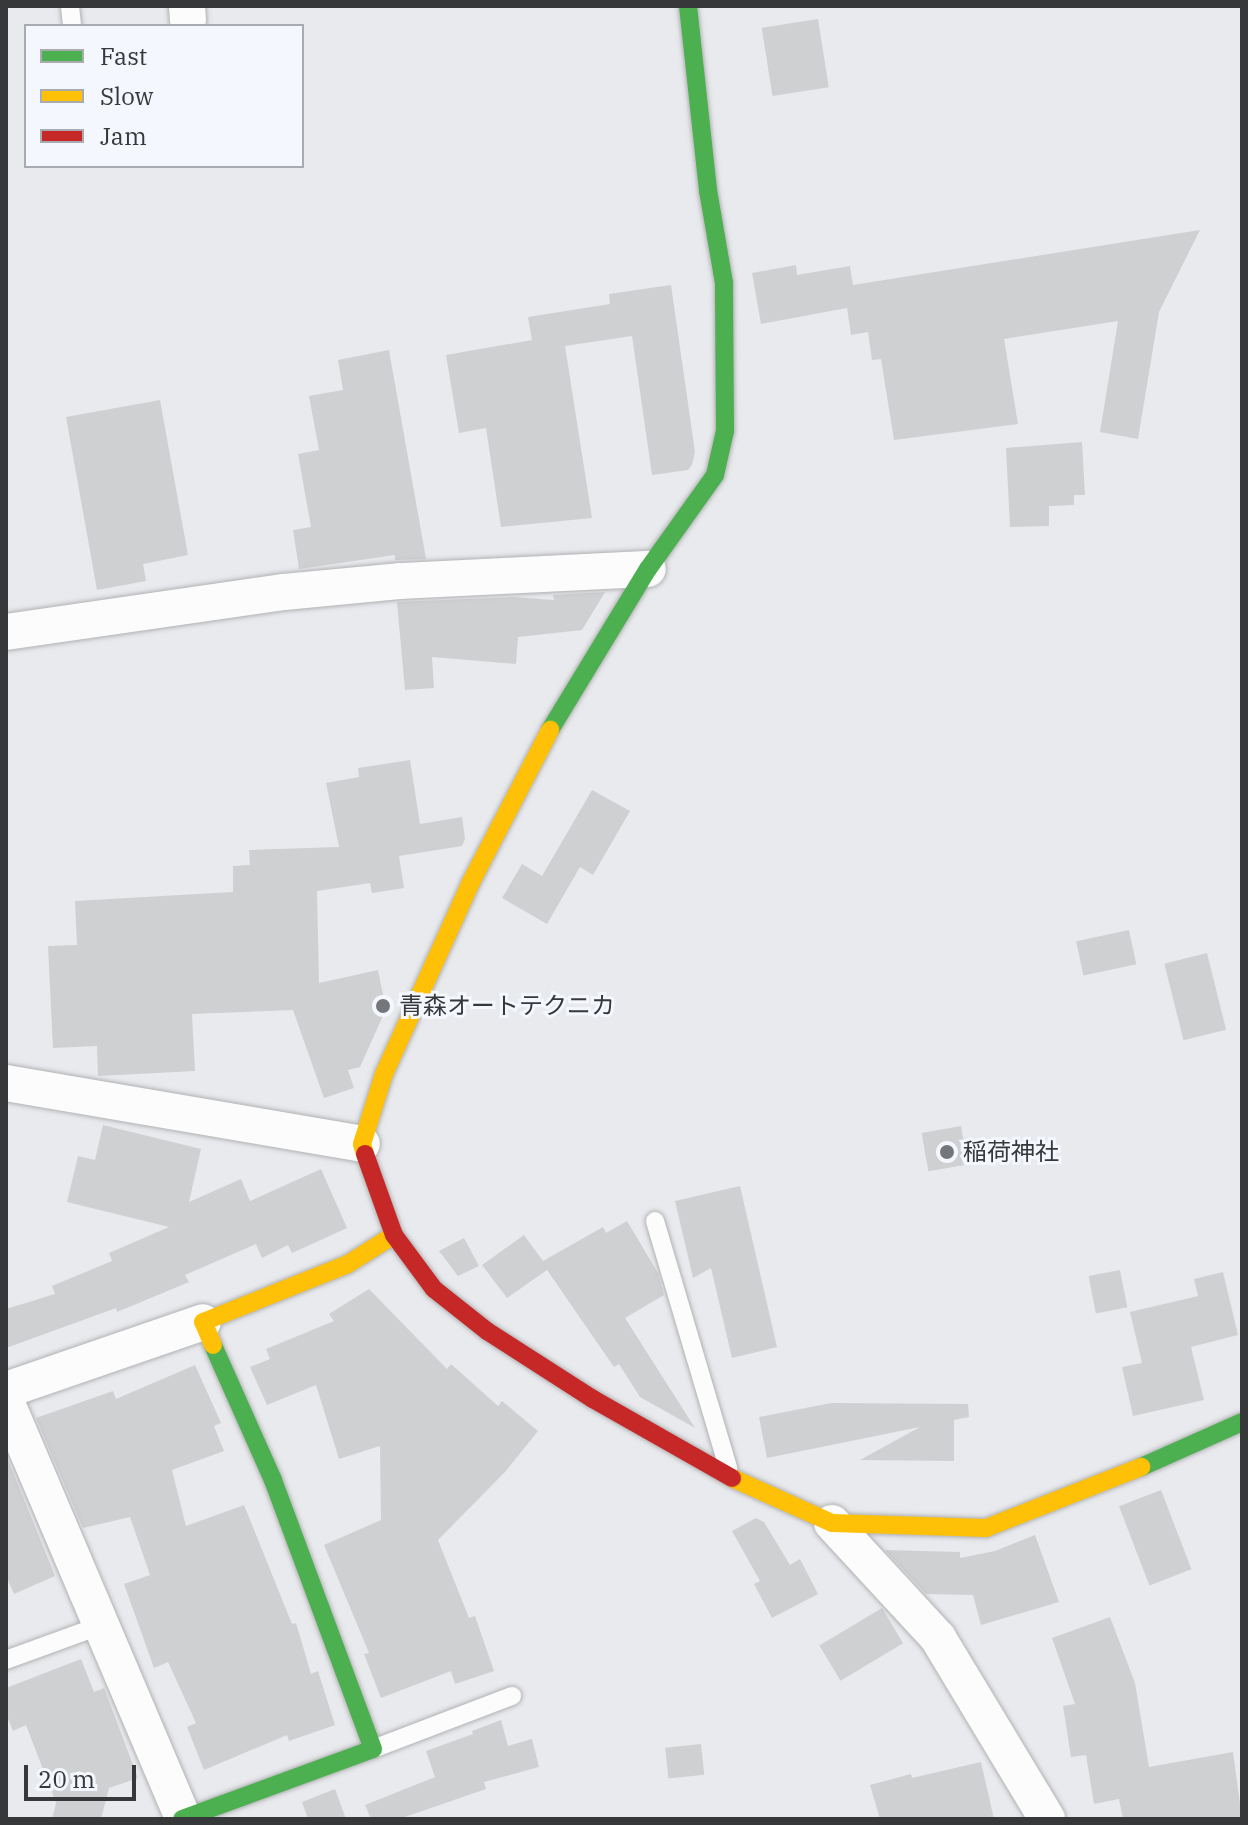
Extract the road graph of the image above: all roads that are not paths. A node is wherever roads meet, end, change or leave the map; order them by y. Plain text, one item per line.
1 (688, 6) edge
2 (648, 569) junction
3 (6, 632) edge
4 (6, 1083) edge
5 (362, 1144) junction
6 (655, 1221) dead end
7 (394, 1235) junction
8 (203, 1322) junction
9 (6, 1390) edge
10 (6, 1401) edge
11 (1242, 1422) edge
12 (731, 1478) junction
13 (832, 1523) junction
14 (102, 1625) junction
15 (6, 1660) edge
16 (512, 1696) dead end
17 (373, 1749) junction
18 (183, 1818) edge
19 (1047, 1819) edge

1 - 2 street
2 - 3 street
2 - 5 street
4 - 5 street
5 - 7 street
6 - 12 lane
7 - 8 street
7 - 12 street
8 - 9 street
8 - 17 street
10 - 14 street
11 - 13 street
12 - 13 street
13 - 19 street
14 - 15 lane
14 - 18 street
16 - 17 lane
17 - 18 street

